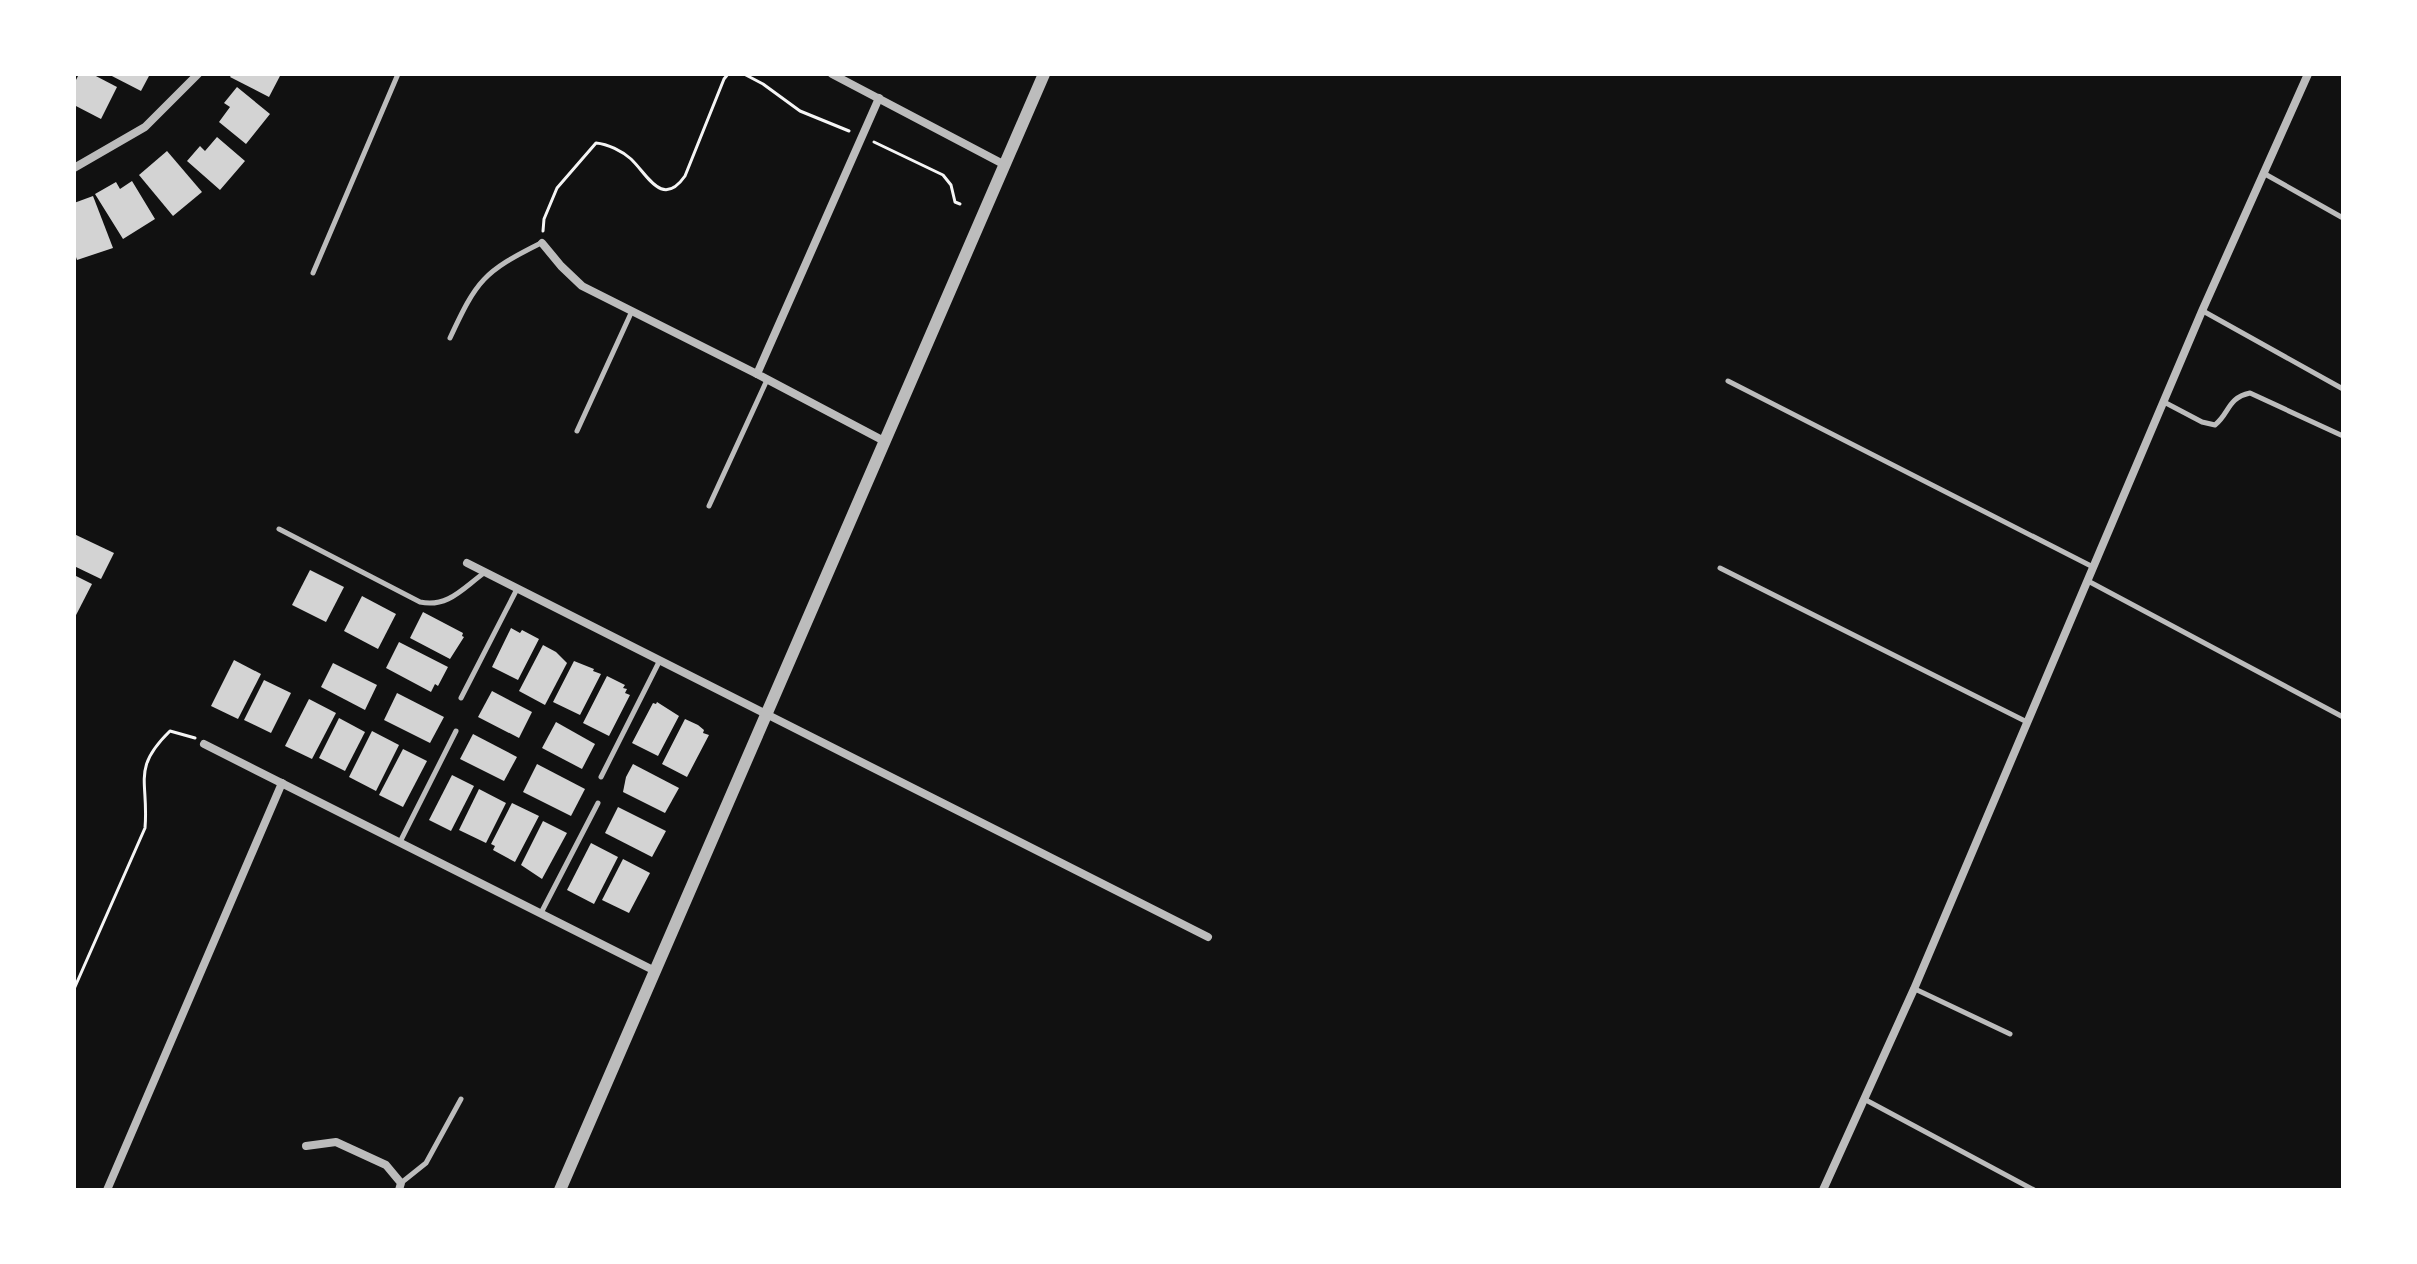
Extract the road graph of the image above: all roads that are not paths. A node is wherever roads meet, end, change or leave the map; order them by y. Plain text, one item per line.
1 (198, 74) edge
2 (398, 74) edge
3 (832, 74) edge
4 (1044, 74) edge
5 (2308, 74) edge
6 (879, 98) junction
7 (1005, 165) junction
8 (74, 168) edge
9 (2265, 174) junction
10 (2343, 218) edge
11 (542, 243) joint
12 (313, 273) dead end
13 (632, 311) junction
14 (2202, 311) junction
15 (450, 338) dead end
16 (757, 374) junction
17 (767, 379) junction
18 (1728, 381) dead end
19 (2343, 389) edge
20 (2164, 402) junction
21 (577, 431) dead end
22 (2343, 436) edge
23 (884, 441) junction
24 (709, 506) dead end
25 (279, 529) dead end
26 (467, 563) dead end
27 (2094, 567) junction
28 (1720, 568) dead end
29 (485, 572) junction
30 (2088, 581) junction
31 (518, 588) junction
32 (660, 660) junction
33 (461, 698) dead end
34 (767, 714) junction
35 (2343, 717) edge
36 (2027, 723) junction
37 (456, 731) dead end
38 (204, 744) road end
39 (601, 777) dead end
40 (282, 783) junction
41 (598, 803) dead end
42 (400, 842) junction
43 (541, 914) junction
44 (1208, 937) dead end
45 (655, 971) junction
46 (1914, 989) junction
47 (2010, 1034) dead end
48 (461, 1099) dead end
49 (1864, 1099) junction
50 (306, 1146) dead end
51 (400, 1186) edge
52 (107, 1190) edge
53 (560, 1190) edge
54 (1823, 1190) edge
55 (2034, 1190) edge

1 - 8 street
2 - 12 lane
3 - 6 street
4 - 7 street
5 - 9 street
6 - 7 street
6 - 16 street
7 - 23 street
9 - 10 lane
9 - 14 street
11 - 13 street
11 - 15 lane
13 - 16 street
13 - 21 lane
14 - 19 lane
14 - 20 street
16 - 17 street
17 - 23 street
17 - 24 lane
18 - 27 lane
20 - 22 lane
20 - 27 street
23 - 34 street
25 - 29 lane
26 - 29 street
27 - 30 street
28 - 36 lane
29 - 31 street
30 - 35 lane
30 - 36 street
31 - 32 street
31 - 33 lane
32 - 34 street
32 - 39 lane
34 - 44 street
34 - 45 street
36 - 46 street
37 - 42 lane
38 - 40 street
40 - 42 street
40 - 52 street
41 - 43 lane
42 - 43 street
43 - 45 street
45 - 53 street
46 - 47 lane
46 - 49 street
48 - 51 lane
49 - 54 street
49 - 55 lane
50 - 51 street

